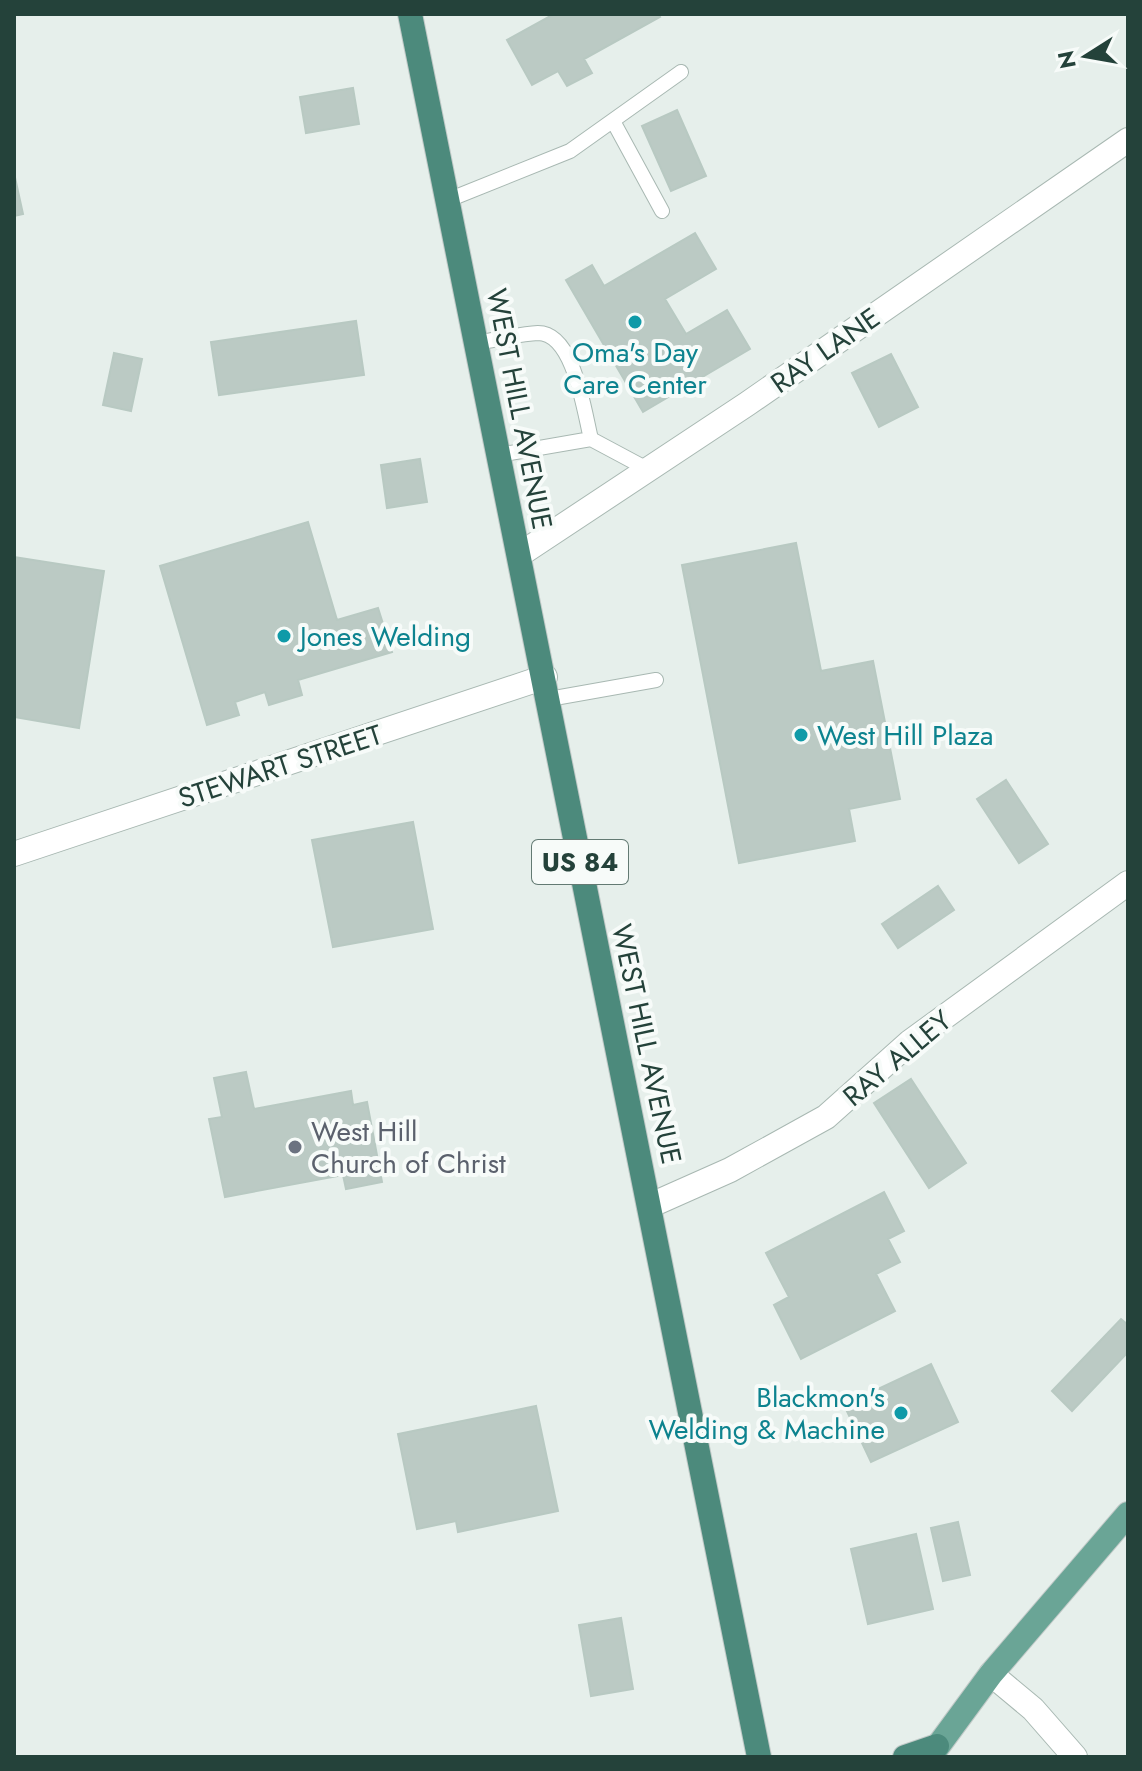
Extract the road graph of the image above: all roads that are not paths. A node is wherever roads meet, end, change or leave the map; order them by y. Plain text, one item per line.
1 (410, 14) edge
2 (681, 72) dead end
3 (613, 121) junction
4 (1128, 140) edge
5 (448, 200) junction
6 (662, 211) dead end
7 (476, 343) junction
8 (591, 439) junction
9 (498, 455) junction
10 (649, 470) junction
11 (519, 555) junction
12 (656, 680) dead end
13 (547, 688) junction
14 (14, 854) edge
15 (1128, 883) edge
16 (649, 1206) junction
17 (1128, 1514) edge
18 (991, 1674) junction
19 (749, 1710) junction
20 (933, 1752) edge
21 (759, 1757) edge
22 (775, 1757) edge
23 (905, 1757) edge
24 (1075, 1757) edge

1 - 5 highway, WEST HILL AVENUE / US 84
2 - 3 lane
3 - 5 lane
3 - 6 lane
4 - 10 street, RAY LANE
5 - 7 highway, WEST HILL AVENUE / US 84
7 - 8 lane
7 - 9 highway, WEST HILL AVENUE / US 84
8 - 9 lane
8 - 10 lane
9 - 11 highway, WEST HILL AVENUE / US 84
10 - 11 street, RAY LANE
11 - 13 highway, WEST HILL AVENUE / US 84
12 - 13 lane
13 - 14 street, STEWART STREET
13 - 16 highway, WEST HILL AVENUE / US 84
15 - 16 street, RAY ALLEY
16 - 19 highway, WEST HILL AVENUE / US 84
17 - 18 main road
18 - 20 main road
18 - 24 street
19 - 21 highway, WEST HILL AVENUE / US 84
19 - 22 highway
20 - 23 highway

